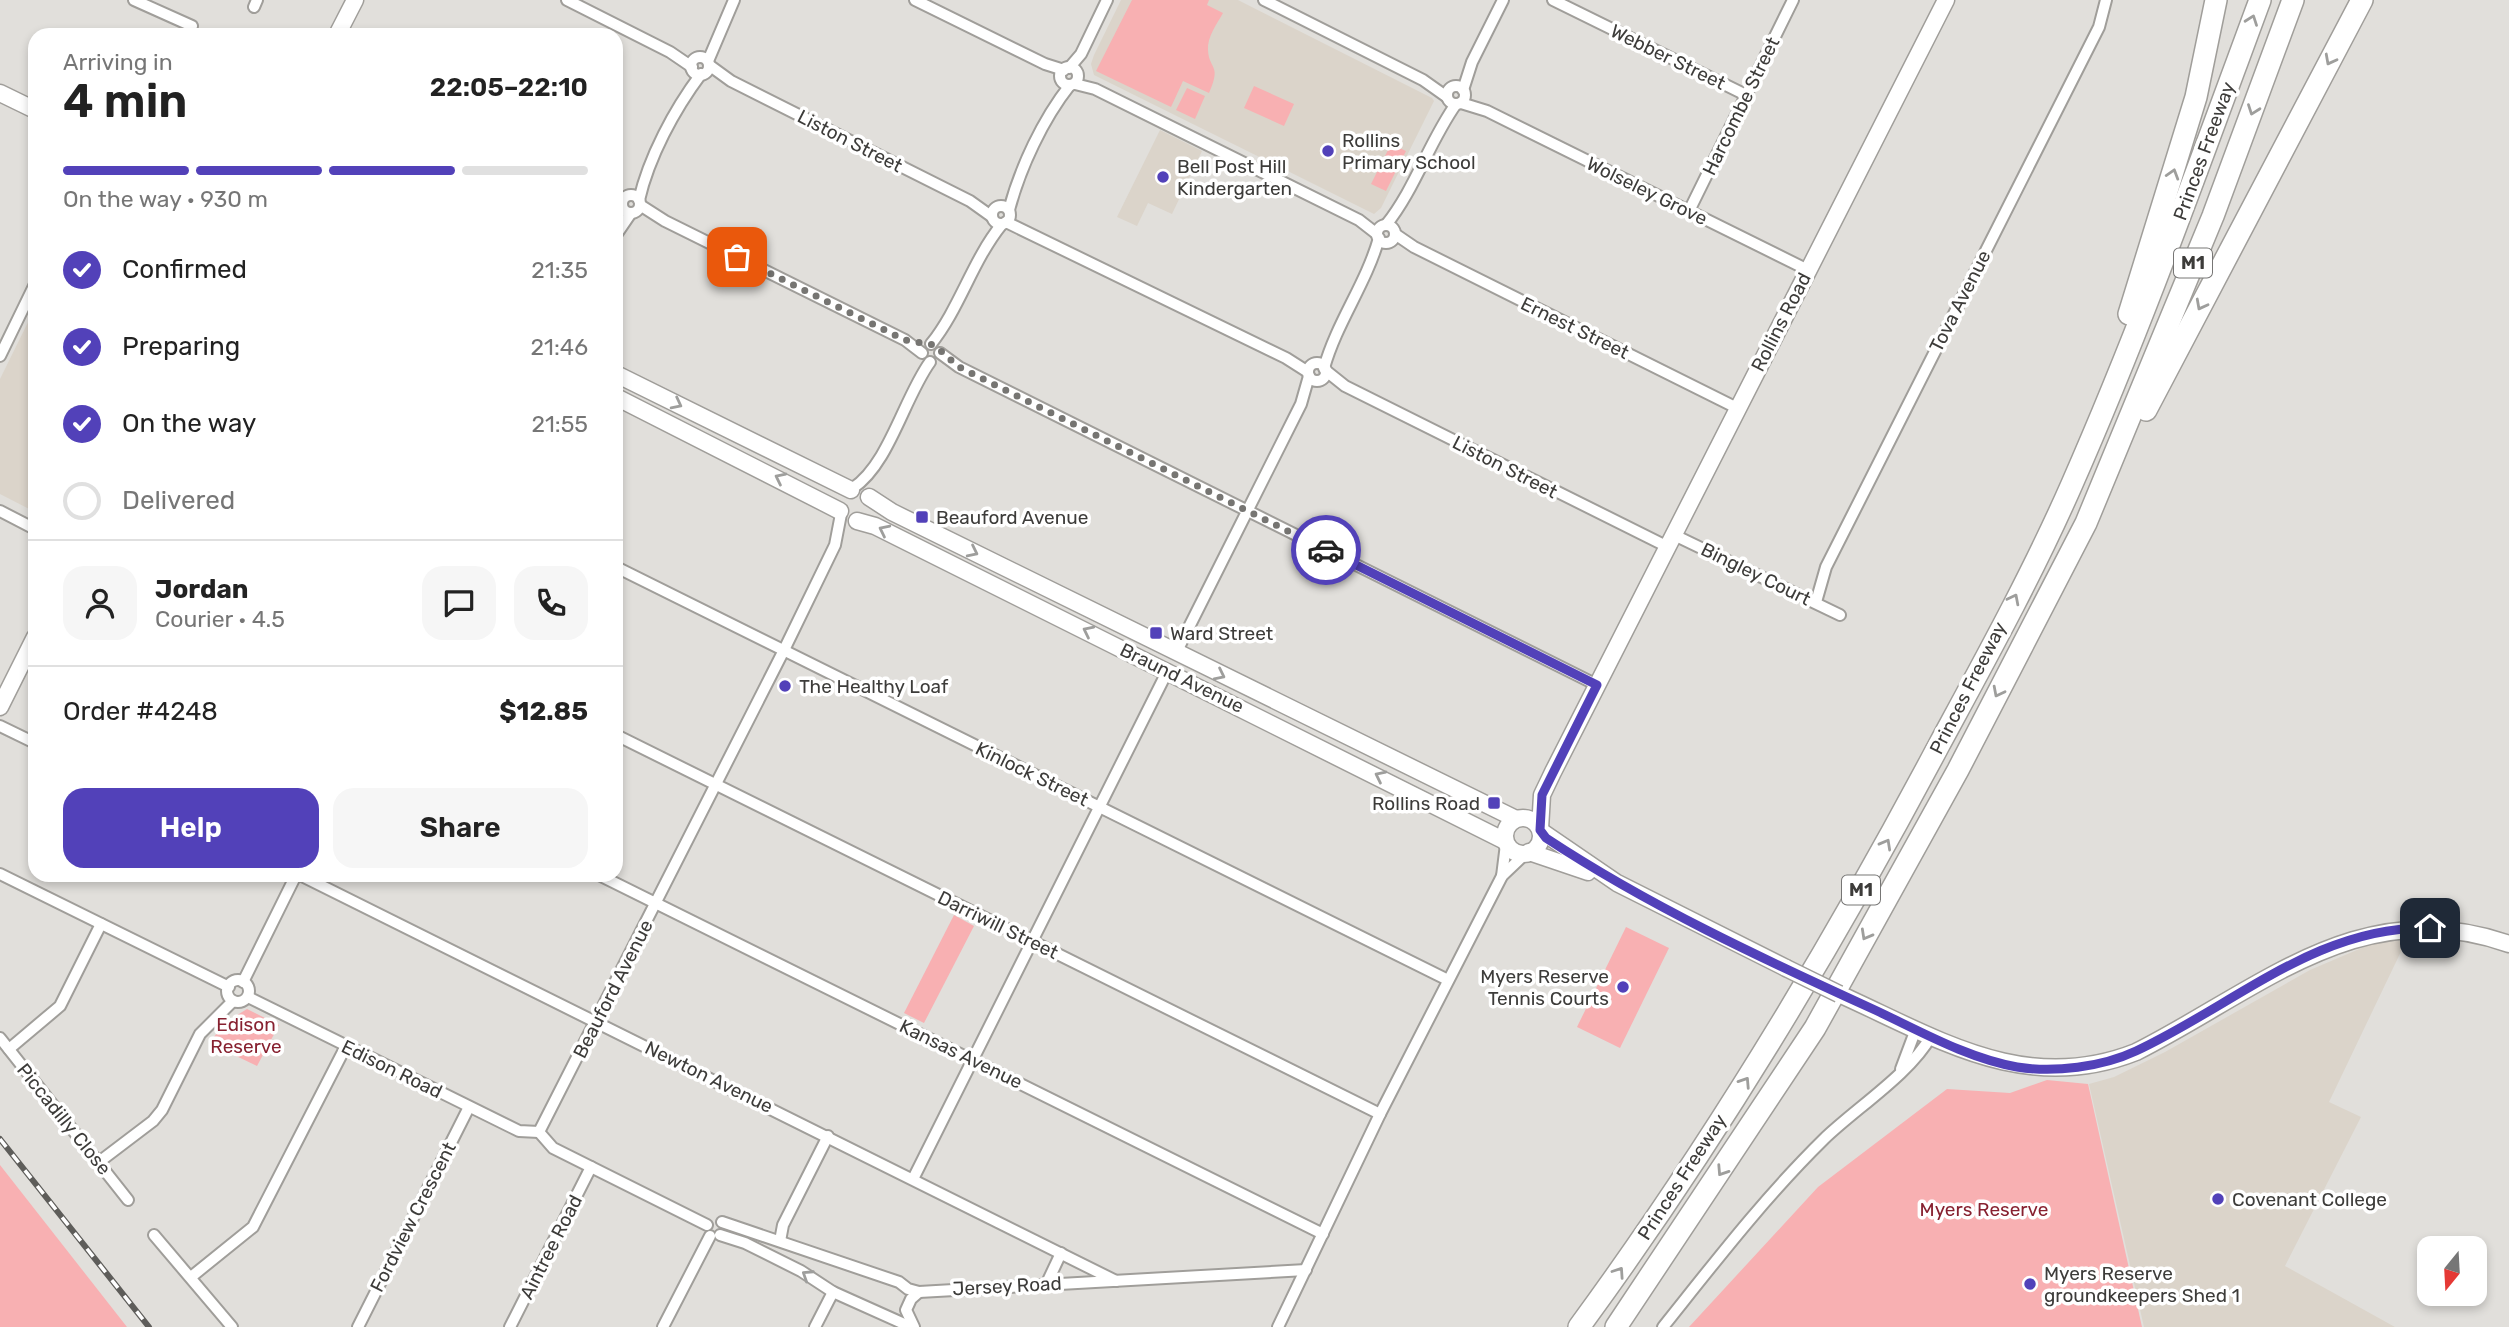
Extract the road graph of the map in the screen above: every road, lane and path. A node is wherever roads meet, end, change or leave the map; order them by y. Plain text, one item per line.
1 (134, 0) edge
2 (355, 0) edge
3 (566, 0) edge
4 (734, 0) edge
5 (915, 0) edge
6 (1107, 0) edge
7 (1264, 0) edge
8 (1503, 0) edge
9 (1553, 0) edge
10 (1793, 0) edge
11 (1946, 0) edge
12 (2106, 0) edge
13 (2216, 0) edge
14 (2260, 0) edge
15 (2292, 0) edge
16 (2362, 0) edge
17 (192, 26) dead end
18 (341, 28) edge
19 (622, 28) edge
20 (623, 28) edge
21 (700, 66) junction
22 (1069, 77) junction
23 (0, 93) edge
24 (1456, 95) junction
25 (1746, 95) junction
26 (28, 107) edge
27 (628, 203) edge
28 (1689, 211) junction
29 (1000, 215) junction
30 (1387, 234) junction
31 (1808, 270) junction
32 (28, 298) edge
33 (931, 353) junction
34 (0, 356) edge
35 (1316, 372) junction
36 (623, 377) edge
37 (623, 401) edge
38 (1737, 408) junction
39 (2096, 427) junction
40 (873, 470) junction
41 (852, 489) junction
42 (869, 496) junction
43 (0, 511) edge
44 (1247, 511) junction
45 (848, 517) junction
46 (2086, 523) junction
47 (28, 525) edge
48 (1669, 540) junction
49 (623, 570) edge
50 (1816, 602) junction
51 (1840, 615) dead end
52 (784, 650) junction
53 (28, 652) edge
54 (1176, 653) junction
55 (1168, 670) junction
56 (1597, 685) junction
57 (0, 707) edge
58 (0, 726) edge
59 (623, 738) edge
60 (28, 740) edge
61 (716, 784) junction
62 (1542, 795) junction
63 (1099, 807) junction
64 (1517, 819) junction
65 (1540, 830) junction
66 (1506, 842) junction
67 (1527, 853) junction
68 (0, 874) edge
69 (1502, 876) junction
70 (294, 882) edge
71 (312, 882) edge
72 (613, 882) edge
73 (1617, 883) junction
74 (656, 903) junction
75 (101, 924) junction
76 (1032, 941) junction
77 (2509, 944) edge
78 (1448, 980) junction
79 (243, 982) junction
80 (229, 987) junction
81 (248, 997) junction
82 (233, 1001) junction
83 (597, 1022) junction
84 (1924, 1032) junction
85 (0, 1038) edge
86 (346, 1046) junction
87 (9, 1049) junction
88 (972, 1060) junction
89 (469, 1107) junction
90 (1380, 1114) junction
91 (539, 1131) junction
92 (828, 1136) junction
93 (99, 1162) junction
94 (591, 1167) junction
95 (913, 1179) junction
96 (128, 1200) dead end
97 (712, 1232) junction
98 (154, 1234) dead end
99 (1323, 1234) junction
100 (780, 1241) junction
101 (1061, 1253) junction
102 (1306, 1270) junction
103 (191, 1277) junction
104 (1116, 1281) junction
105 (1046, 1285) junction
106 (833, 1292) junction
107 (913, 1293) junction
108 (906, 1310) junction
109 (884, 1314) junction
110 (232, 1327) edge
111 (358, 1327) edge
112 (510, 1327) edge
113 (663, 1327) edge
114 (815, 1327) edge
115 (913, 1327) edge
116 (1278, 1327) edge
117 (1579, 1327) edge
118 (1616, 1327) edge
119 (1663, 1327) edge

1 - 17 street
2 - 18 street
3 - 19 street, Liston Street
4 - 21 street
5 - 22 street, Ernest Street
6 - 22 street
7 - 24 street, Wolseley Grove
8 - 24 street
9 - 25 street, Webber Street
10 - 25 street, Harcombe Street
11 - 31 street, Rollins Road
12 - 50 street, Tova Avenue
39 -> 13 highway
39 -> 14 highway, Princes Freeway / M1
15 -> 46 highway, Princes Freeway / M1
16 -> 46 highway
20 - 21 street, Liston Street
21 - 27 street
21 - 29 street, Liston Street
22 - 29 street
22 - 30 street, Ernest Street
23 - 26 street
24 - 28 street, Wolseley Grove
24 - 30 street
25 - 28 street, Harcombe Street
27 - 33 street
28 - 31 street, Wolseley Grove
29 - 33 street
29 - 35 street, Liston Street
30 - 35 street
30 - 38 street, Ernest Street
31 - 38 street, Rollins Road
32 - 34 street
33 - 40 street
33 - 44 street
35 - 44 street
35 - 48 street, Liston Street
36 -> 41 street
45 -> 37 street, Braund Avenue
38 - 48 street, Rollins Road
117 -> 39 highway, Princes Freeway / M1
40 - 41 street
40 - 42 street
41 - 42 street, Braund Avenue
41 - 45 street
42 - 45 street
42 -> 54 street, Braund Avenue
43 - 47 street
44 - 54 street
44 - 56 street
45 - 52 street, Beauford Avenue
55 -> 45 street, Braund Avenue
46 -> 118 highway, Princes Freeway / M1
48 - 50 street, Bingley Court
48 - 56 street, Rollins Road
49 - 52 street, Kinlock Street
50 - 51 street, Bingley Court
52 - 61 street, Beauford Avenue
52 - 63 street, Kinlock Street
53 - 57 street
54 - 55 street
54 -> 64 street, Braund Avenue
55 - 63 street
66 -> 55 street, Braund Avenue
56 - 62 street, Rollins Road
58 - 60 street
59 - 61 street, Darriwill Street
61 - 74 street, Beauford Avenue
61 - 76 street, Darriwill Street
62 - 64 street, Rollins Road
62 - 65 street, Rollins Road
63 - 76 street
63 - 78 street, Kinlock Street
64 - 65 street
64 - 66 street
65 - 67 street
65 - 73 street
66 - 67 street
66 - 69 street
67 - 69 street
67 - 73 street
68 - 75 street
69 - 78 street
70 - 79 street
71 - 83 street, Newton Avenue
72 - 74 street, Kansas Avenue
73 - 84 street, bridge
74 - 83 street, Beauford Avenue
74 - 88 street, Kansas Avenue
75 - 80 street
75 - 87 street
76 - 88 street
76 - 90 street, Darriwill Street
77 - 84 street
78 - 90 street
79 - 80 street
79 - 81 street
80 - 82 street
81 - 82 street
81 - 86 street, Edison Road
82 - 93 street
83 - 91 street, Beauford Avenue
83 - 92 street, Newton Avenue
84 - 119 street
85 - 87 street, Piccadilly Close
86 - 89 street, Edison Road
86 - 103 street
87 - 93 street, Piccadilly Close
88 - 95 street
88 - 99 street, Kansas Avenue
89 - 91 street, Edison Road
89 - 111 street, Fordview Crescent
90 - 99 street
91 - 94 street, Edison Road
92 - 95 street, Newton Avenue
92 - 100 street
93 - 96 street, Piccadilly Close
94 - 97 street, Edison Road
94 - 112 street, Aintree Road
95 - 101 street, Newton Avenue
97 - 100 street, Jersey Road
106 -> 97 street, Edison Road
97 - 113 street
98 - 103 street
99 - 102 street
100 - 107 street, Jersey Road
101 - 104 street, Newton Avenue
101 - 105 street
102 - 104 street, Jersey Road
102 - 116 street
103 - 110 street
104 - 105 street, Jersey Road
105 - 107 street, Jersey Road
106 - 109 street, Edison Road
106 - 114 street
107 - 108 street
108 - 109 street
108 - 115 street
109 - 115 street, Edison Road

